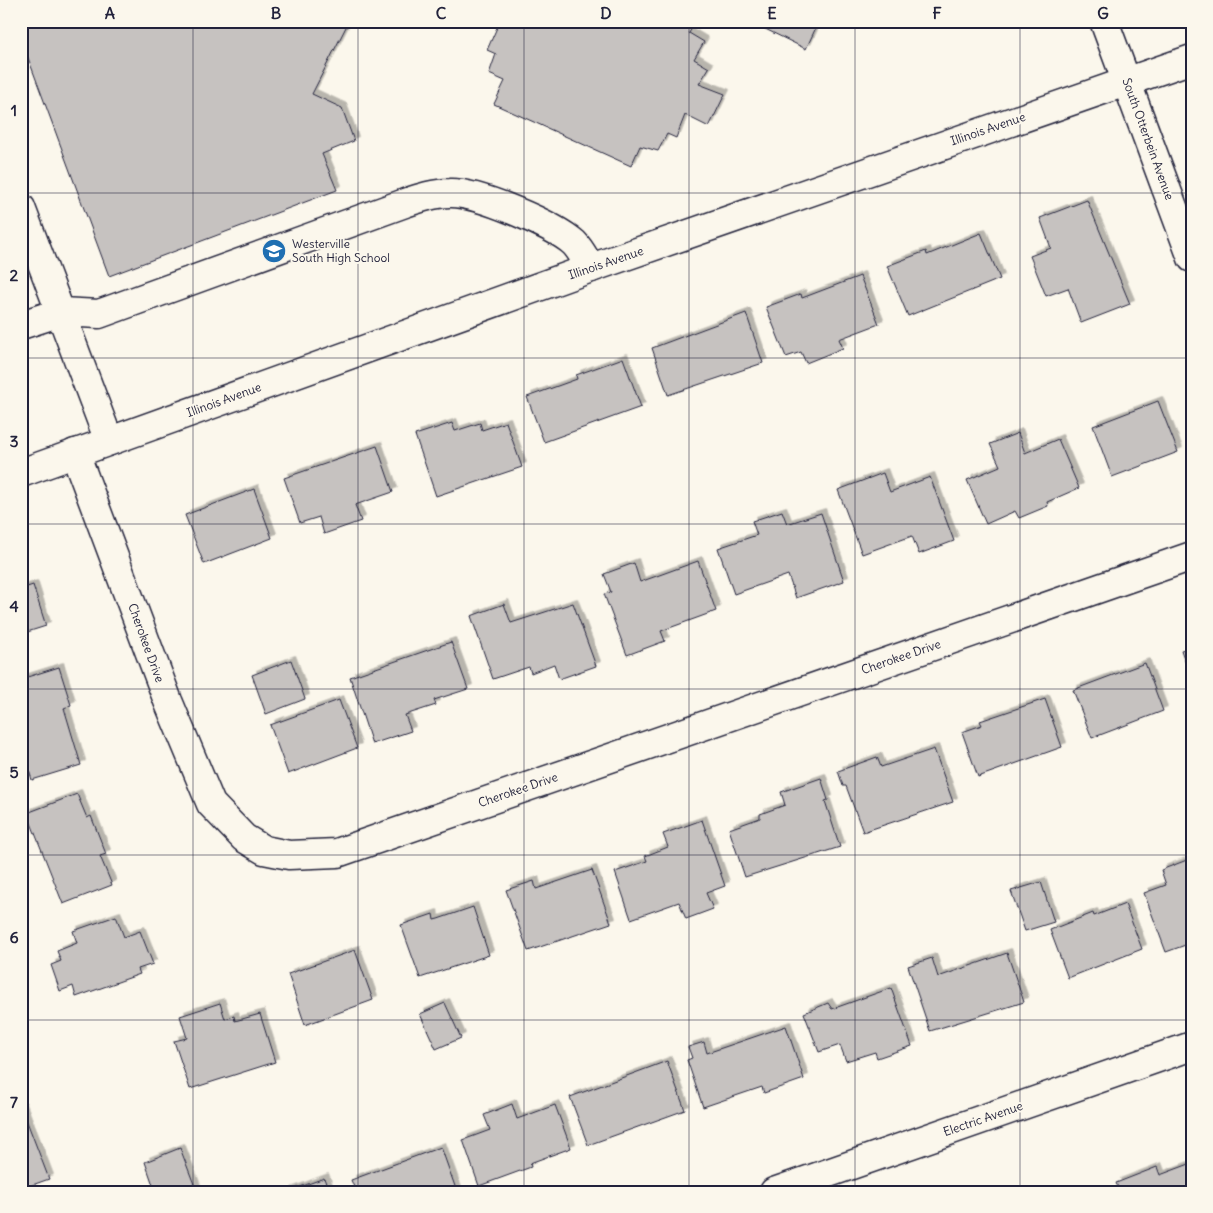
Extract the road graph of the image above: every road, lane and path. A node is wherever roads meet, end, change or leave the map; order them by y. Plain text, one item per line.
1 (1104, 21) edge
2 (1192, 59) edge
3 (1126, 80) junction
4 (22, 212) edge
5 (1192, 258) edge
6 (591, 268) junction
7 (61, 312) junction
8 (21, 325) edge
9 (109, 441) junction
10 (75, 453) junction
11 (21, 473) edge
12 (1192, 556) edge
13 (1192, 1046) edge
14 (774, 1192) edge

1 - 3 street, South Otterbein Avenue
2 - 3 street, Illinois Avenue
3 - 5 street, South Otterbein Avenue
3 - 6 street, Illinois Avenue
4 - 7 street
6 - 7 street
6 - 9 street, Illinois Avenue
7 - 8 street
7 - 9 street
9 - 10 street, Illinois Avenue
10 - 11 street, Illinois Avenue
10 - 12 street, Cherokee Drive
13 - 14 street, Electric Avenue

